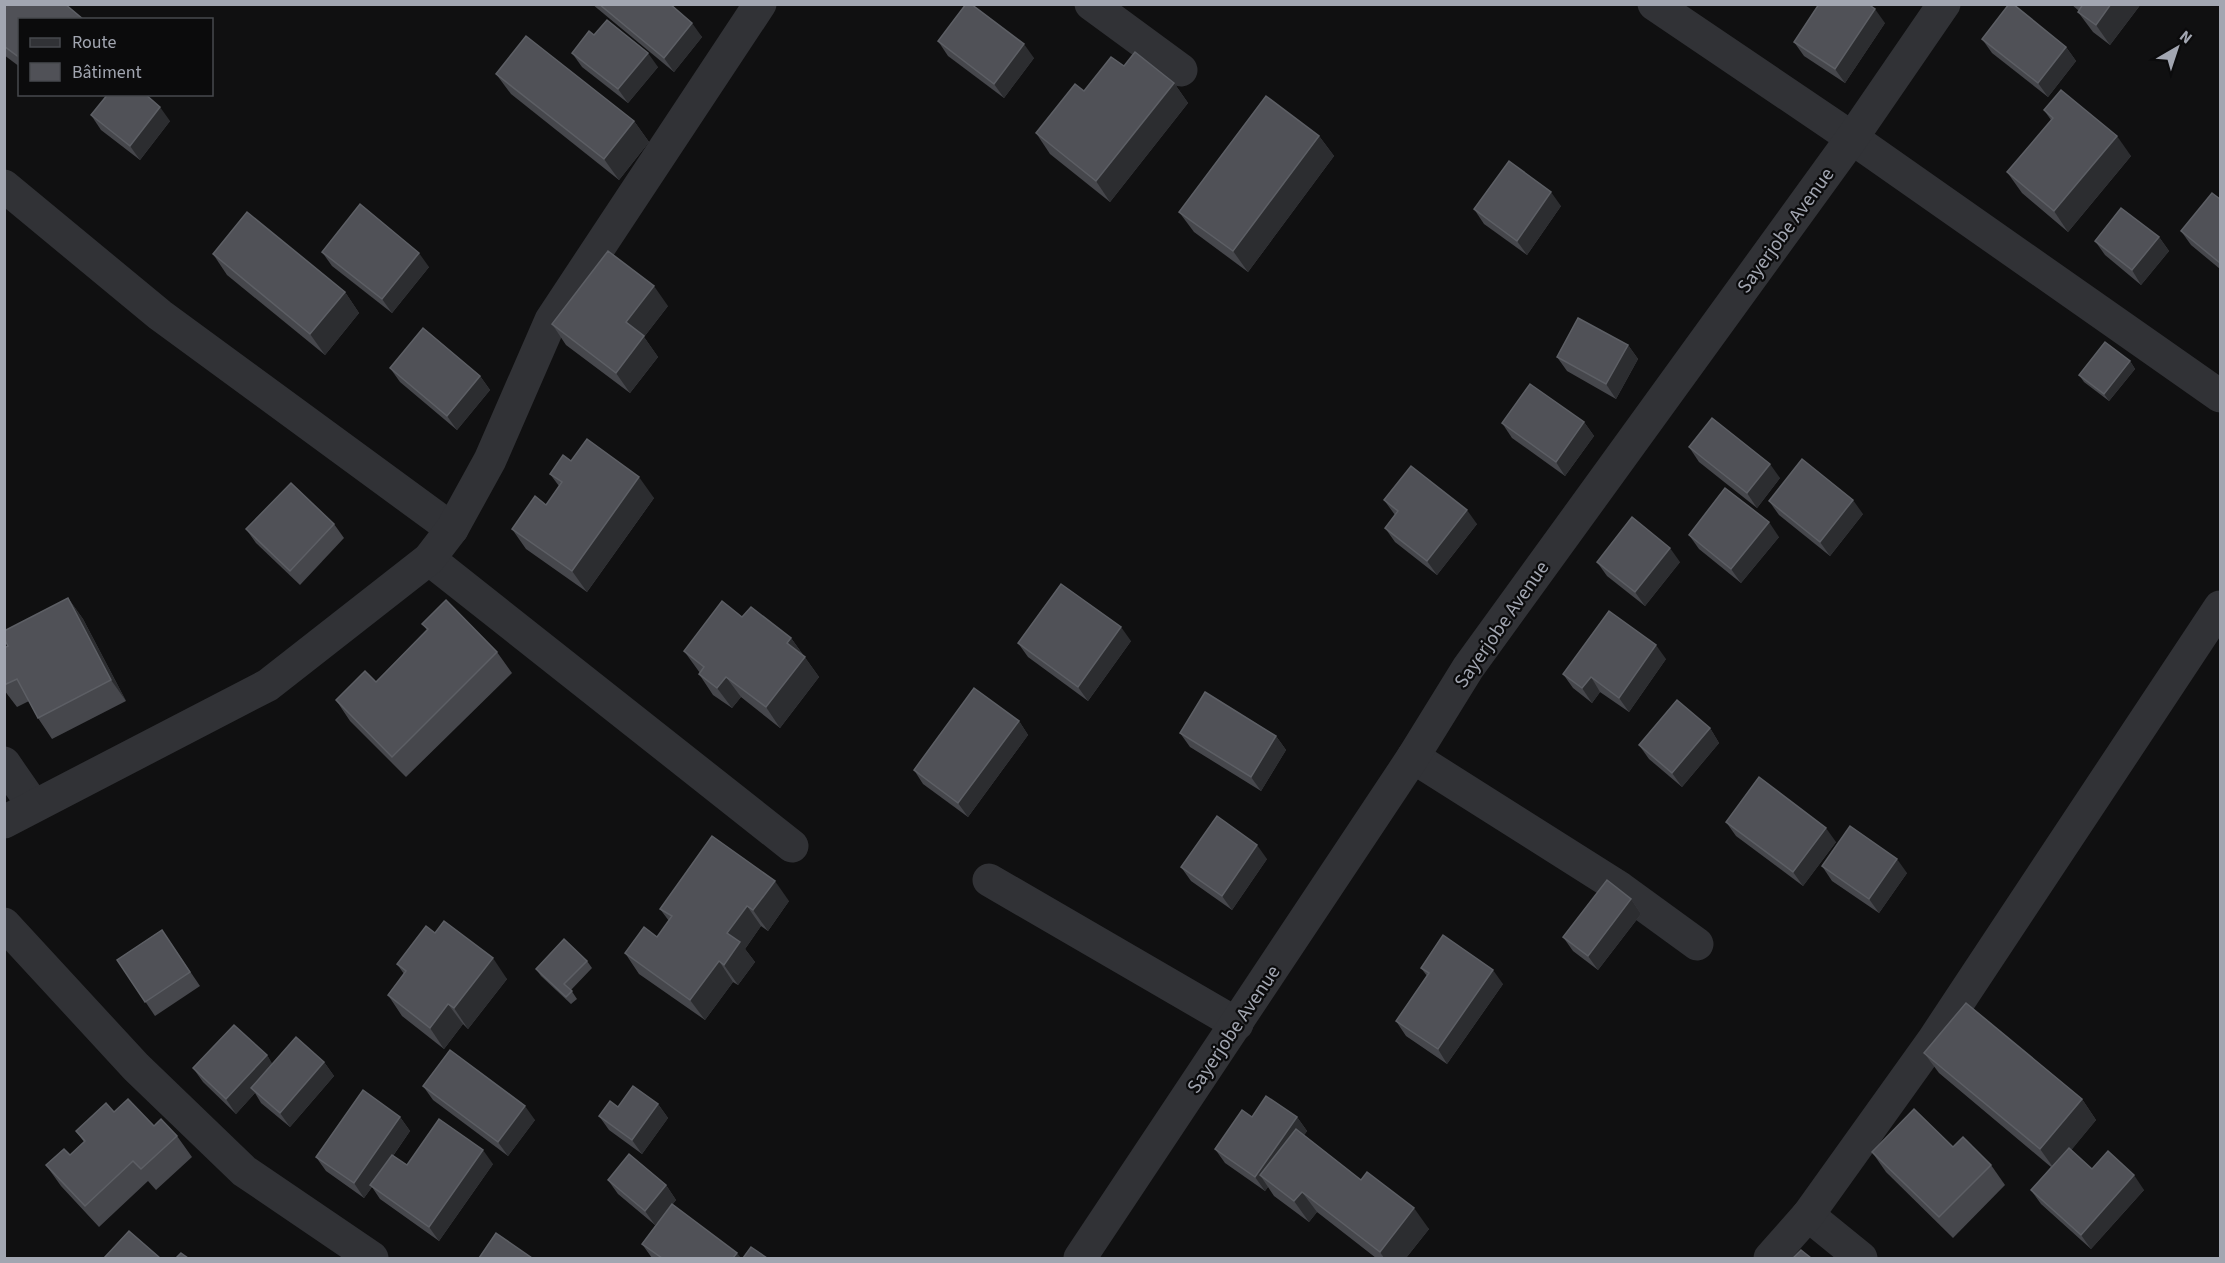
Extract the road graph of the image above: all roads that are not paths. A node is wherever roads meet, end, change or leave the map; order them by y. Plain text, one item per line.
1 (760, 4) edge
2 (1091, 4) edge
3 (1654, 4) edge
4 (1944, 4) edge
5 (1181, 70) dead end
6 (1852, 138) junction
7 (4, 186) edge
8 (2220, 396) edge
9 (452, 529) junction
10 (429, 559) junction
11 (2220, 608) edge
12 (1413, 757) junction
13 (4, 763) edge
14 (33, 805) junction
15 (4, 822) edge
16 (792, 846) dead end
17 (989, 880) dead end
18 (4, 924) edge
19 (1697, 944) dead end
20 (1237, 1024) junction
21 (1808, 1215) junction
22 (372, 1258) edge
23 (1080, 1258) edge
24 (1770, 1258) edge
25 (1861, 1258) edge

1 - 9 street
2 - 5 street
3 - 6 street
4 - 6 street, Sayerjobe Avenue
6 - 8 street
6 - 12 street, Sayerjobe Avenue
7 - 9 street
9 - 10 street
10 - 14 street
10 - 16 street
11 - 21 street
12 - 19 street
12 - 20 street, Sayerjobe Avenue
13 - 14 street
14 - 15 street
17 - 20 street
18 - 22 street
20 - 23 street, Sayerjobe Avenue
21 - 24 street
21 - 25 street

